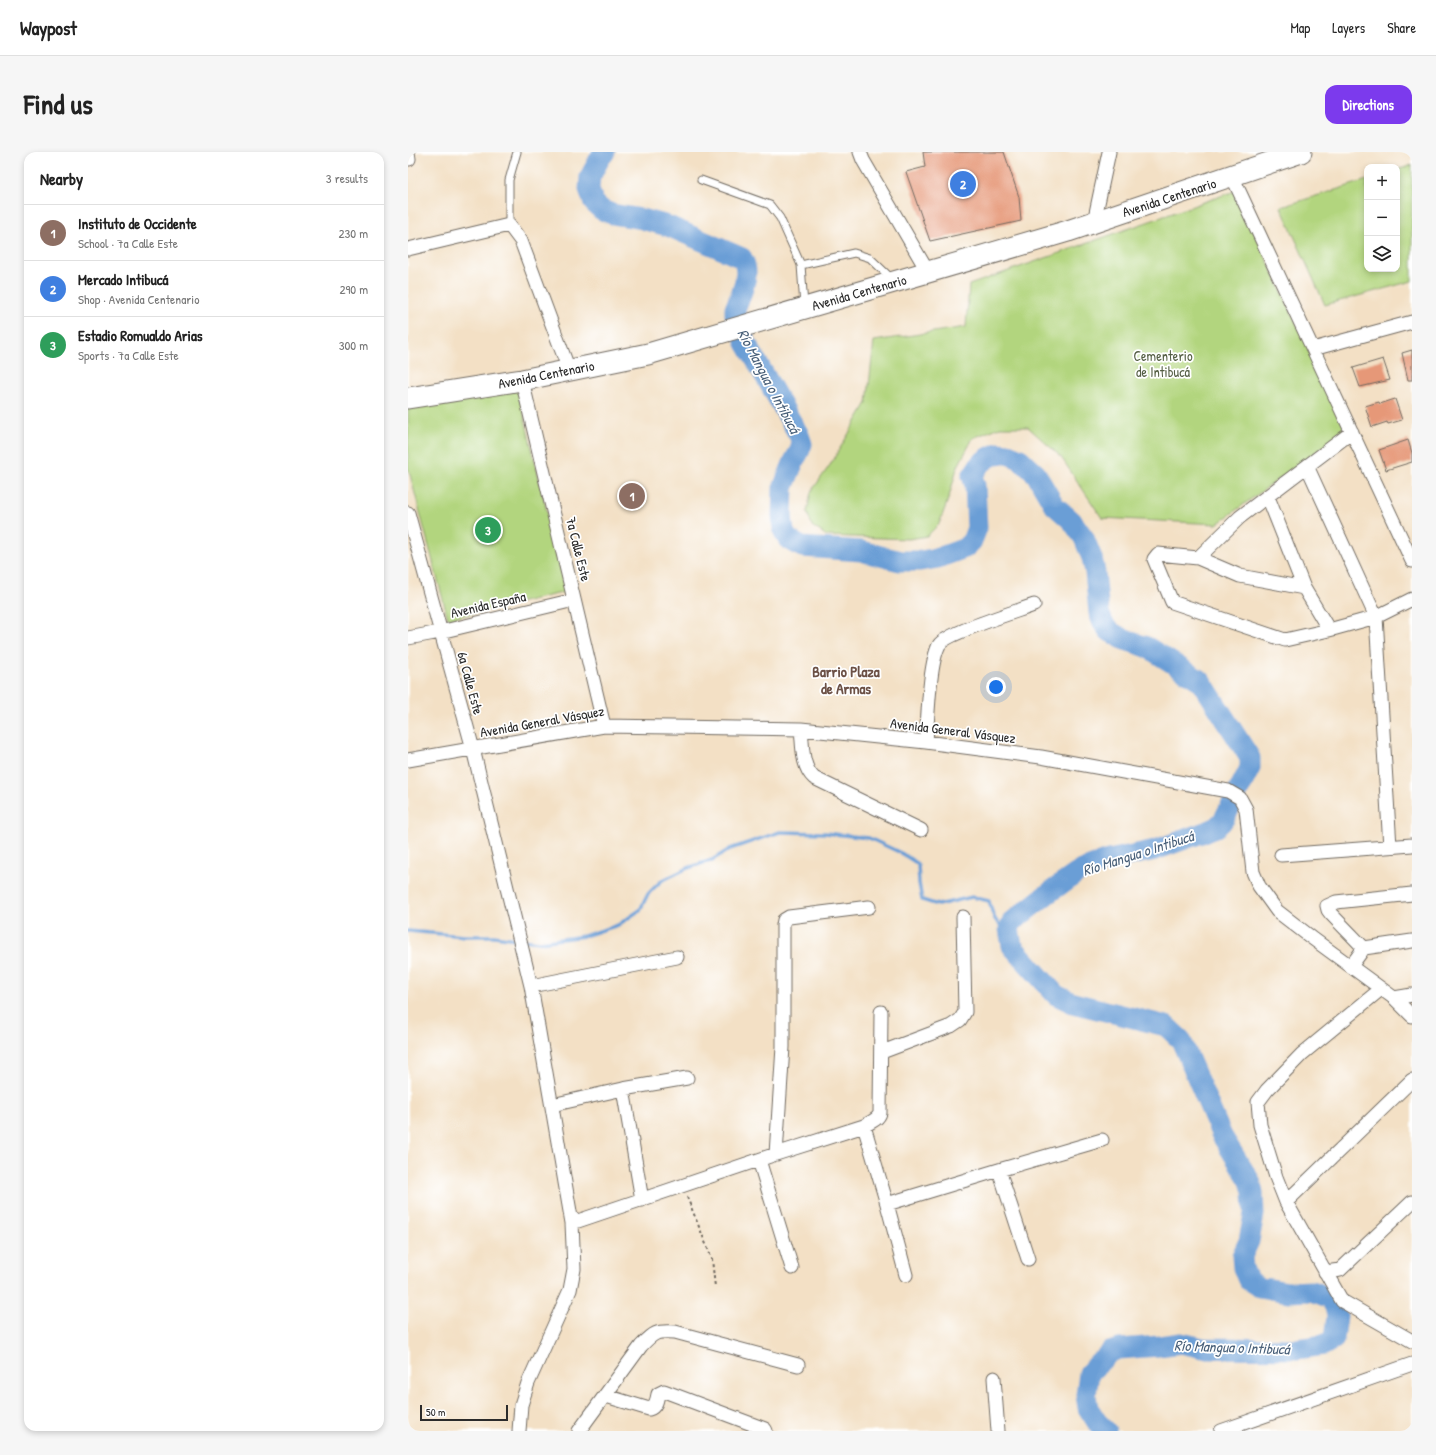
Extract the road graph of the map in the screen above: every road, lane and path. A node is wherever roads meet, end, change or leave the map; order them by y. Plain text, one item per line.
1 (517, 152) edge
2 (860, 152) edge
3 (1109, 152) edge
4 (1301, 152) edge
5 (1232, 176) junction
6 (701, 180) dead end
7 (1094, 222) junction
8 (509, 224) junction
9 (408, 249) edge
10 (801, 265) junction
11 (928, 272) junction
12 (895, 282) junction
13 (804, 309) junction
14 (1412, 322) edge
15 (1313, 349) junction
16 (569, 370) junction
17 (522, 380) junction
18 (408, 398) edge
19 (1352, 432) junction
20 (1307, 466) junction
21 (1268, 497) junction
22 (408, 513) edge
23 (1198, 558) junction
24 (1412, 561) edge
25 (1304, 588) junction
26 (1412, 599) edge
27 (574, 600) junction
28 (1034, 606) dead end
29 (1376, 617) junction
30 (1329, 630) junction
31 (440, 632) junction
32 (408, 638) edge
33 (604, 726) junction
34 (800, 729) junction
35 (926, 742) junction
36 (473, 749) junction
37 (408, 760) edge
38 (921, 830) dead end
39 (1412, 845) edge
40 (1390, 847) junction
41 (1281, 855) dead end
42 (1412, 894) edge
43 (870, 907) dead end
44 (963, 917) dead end
45 (1412, 941) edge
46 (1364, 948) junction
47 (678, 957) dead end
48 (1351, 966) junction
49 (531, 986) junction
50 (1381, 989) junction
51 (1412, 995) edge
52 (1394, 998) junction
53 (881, 1012) dead end
54 (1412, 1016) edge
55 (882, 1052) junction
56 (687, 1078) dead end
57 (1412, 1080) edge
58 (623, 1089) junction
59 (552, 1105) junction
60 (864, 1126) junction
61 (1102, 1140) dead end
62 (776, 1154) junction
63 (758, 1160) junction
64 (999, 1170) junction
65 (683, 1186) junction
66 (642, 1200) junction
67 (1286, 1202) junction
68 (1412, 1202) edge
69 (887, 1204) junction
70 (572, 1223) junction
71 (1028, 1259) dead end
72 (792, 1268) dead end
73 (1325, 1272) junction
74 (906, 1275) dead end
75 (715, 1287) dead end
76 (1412, 1341) edge
77 (1412, 1364) edge
78 (798, 1365) dead end
79 (994, 1378) dead end
80 (606, 1396) junction
81 (519, 1431) edge
82 (579, 1431) edge
83 (766, 1431) edge
84 (998, 1431) edge
85 (1221, 1431) edge

1 - 8 lane
2 - 11 street
3 - 7 street
4 - 5 main road, Avenida Centenario
5 - 7 main road, Avenida Centenario
5 - 15 street
6 - 10 lane
7 - 11 main road, Avenida Centenario
8 - 9 street
8 - 16 street
10 - 12 lane
10 - 13 lane
11 - 12 main road, Avenida Centenario
12 - 13 main road, Avenida Centenario
13 - 16 main road, Avenida Centenario
14 - 15 street
15 - 19 street
16 - 17 main road, Avenida Centenario
17 - 18 main road, Avenida Centenario
17 - 27 street, 7a Calle Este
19 - 20 street
19 - 24 street
20 - 21 street
20 - 29 street
21 - 23 street
21 - 25 street
22 - 31 street, 6a Calle Este
23 - 25 street
23 - 30 street
25 - 30 street
26 - 29 street
27 - 31 street, Avenida España
27 - 33 street, 7a Calle Este
28 - 35 street
29 - 30 street
29 - 40 street
31 - 32 street, Avenida España
31 - 36 street, 6a Calle Este
33 - 34 street, Avenida General Vásquez
33 - 36 street, Avenida General Vásquez
34 - 35 street, Avenida General Vásquez
34 - 38 street
35 - 48 street, Avenida General Vásquez
36 - 37 street, Avenida General Vásquez
36 - 49 street, 6a Calle Este
39 - 40 street
40 - 41 street
42 - 46 street
43 - 62 street
44 - 55 street
45 - 46 street
46 - 48 street
47 - 49 street
48 - 50 street, Avenida General Vásquez
49 - 59 street, 6a Calle Este
50 - 52 street, Avenida General Vásquez
50 - 67 street
51 - 52 street
52 - 54 street, Avenida General Vásquez
53 - 55 street
55 - 60 street
56 - 58 street
57 - 67 street
58 - 59 street
58 - 66 street
59 - 70 street, 6a Calle Este
60 - 62 street
60 - 69 street
61 - 64 street
62 - 63 street
63 - 65 street
63 - 72 street
64 - 69 street
64 - 71 street
65 - 66 street
65 - 75 path
66 - 70 street
67 - 73 street
68 - 73 street
69 - 74 street
70 - 81 street, 6a Calle Este
73 - 76 street
77 - 85 street
78 - 80 street
79 - 84 street
80 - 82 street
80 - 83 street

